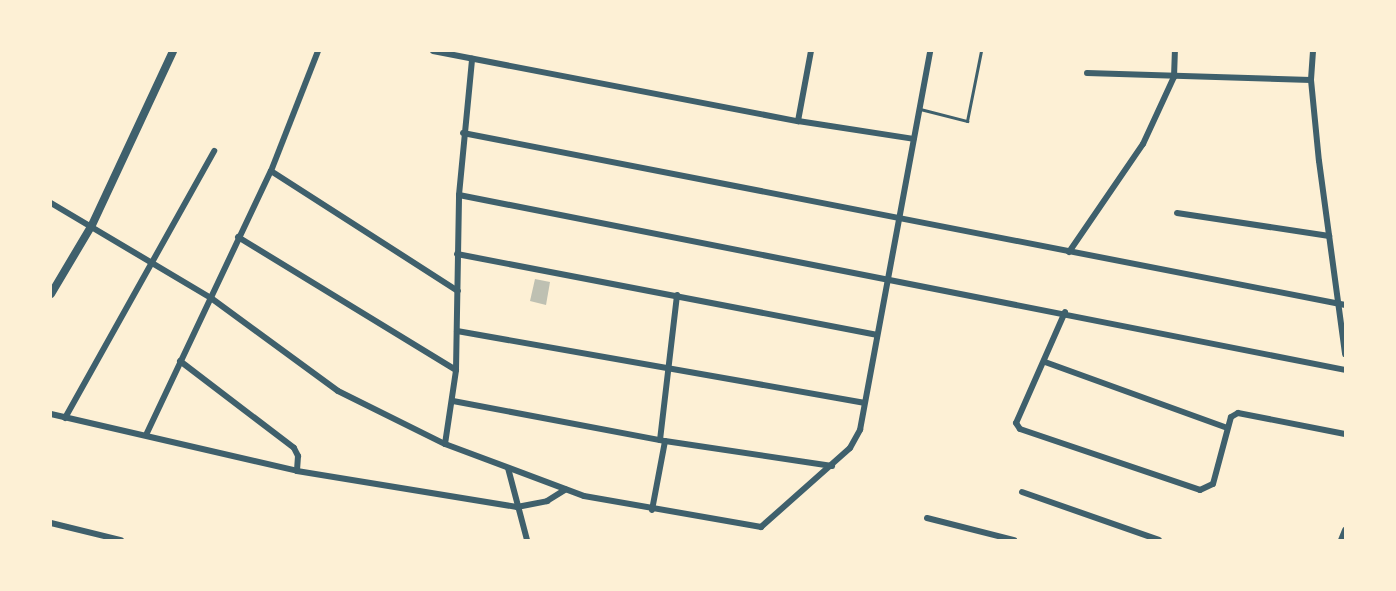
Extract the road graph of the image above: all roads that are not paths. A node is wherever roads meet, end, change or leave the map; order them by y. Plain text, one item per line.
1 (173, 51) edge
2 (318, 51) edge
3 (434, 51) edge
4 (811, 51) edge
5 (930, 51) edge
6 (981, 51) edge
7 (1175, 51) edge
8 (1313, 51) edge
9 (472, 59) junction
10 (1087, 73) dead end
11 (1174, 77) junction
12 (1311, 80) junction
13 (920, 109) junction
14 (798, 121) junction
15 (463, 133) junction
16 (914, 139) junction
17 (214, 151) dead end
18 (271, 171) junction
19 (459, 195) junction
20 (51, 203) edge
21 (1177, 213) dead end
22 (898, 218) junction
23 (92, 225) junction
24 (1329, 236) junction
25 (238, 237) junction
26 (1068, 252) junction
27 (457, 254) junction
28 (150, 262) junction
29 (886, 279) junction
30 (458, 291) junction
31 (51, 294) edge
32 (677, 295) junction
33 (211, 298) junction
34 (1342, 305) edge
35 (1065, 312) junction
36 (457, 331) junction
37 (876, 335) junction
38 (1345, 354) edge
39 (180, 361) junction
40 (1045, 362) junction
41 (670, 368) junction
42 (456, 370) junction
43 (1345, 370) edge
44 (453, 401) junction
45 (864, 403) junction
46 (51, 414) edge
47 (65, 418) junction
48 (1227, 428) junction
49 (1345, 434) edge
50 (146, 435) junction
51 (663, 440) junction
52 (445, 444) junction
53 (832, 466) junction
54 (508, 468) junction
55 (297, 471) junction
56 (566, 489) junction
57 (1022, 492) dead end
58 (517, 507) junction
59 (652, 510) junction
60 (927, 518) dead end
61 (51, 523) edge
62 (1345, 530) edge
63 (121, 540) edge
64 (527, 540) edge
65 (1014, 540) edge
66 (1159, 540) edge
67 (1341, 540) edge

1 - 23 street
2 - 18 street
3 - 9 street
4 - 14 street
5 - 13 street
6 - 13 lane
7 - 11 street
8 - 12 street
9 - 14 street
9 - 15 street
10 - 11 street
11 - 12 street
11 - 26 street
12 - 24 street
13 - 16 street
14 - 16 street
15 - 19 street
15 - 22 street
16 - 22 street
17 - 28 street
18 - 25 street
18 - 30 street
19 - 27 street
19 - 29 street
20 - 23 street
21 - 24 street
22 - 26 street
22 - 29 street
23 - 28 street
23 - 31 street
24 - 34 street
25 - 33 street
25 - 42 street
26 - 34 street
27 - 30 street
27 - 32 street
28 - 33 street
28 - 47 street
29 - 35 street
29 - 37 street
30 - 36 street
32 - 37 street
32 - 41 street
33 - 39 street
33 - 52 street
34 - 38 street
35 - 40 street
35 - 43 street
36 - 41 street
36 - 42 street
37 - 45 street
39 - 50 street
39 - 55 street
40 - 48 street
40 - 48 street
41 - 45 street
41 - 51 street
42 - 44 street
44 - 51 street
44 - 52 street
45 - 53 street
46 - 47 street
47 - 50 street
48 - 49 street
50 - 55 street
51 - 53 street
51 - 59 street
52 - 54 street
53 - 59 street
54 - 56 street
54 - 58 street
55 - 58 street
56 - 58 street
56 - 59 street
57 - 66 street
58 - 64 street
60 - 65 street
61 - 63 street
62 - 67 street

